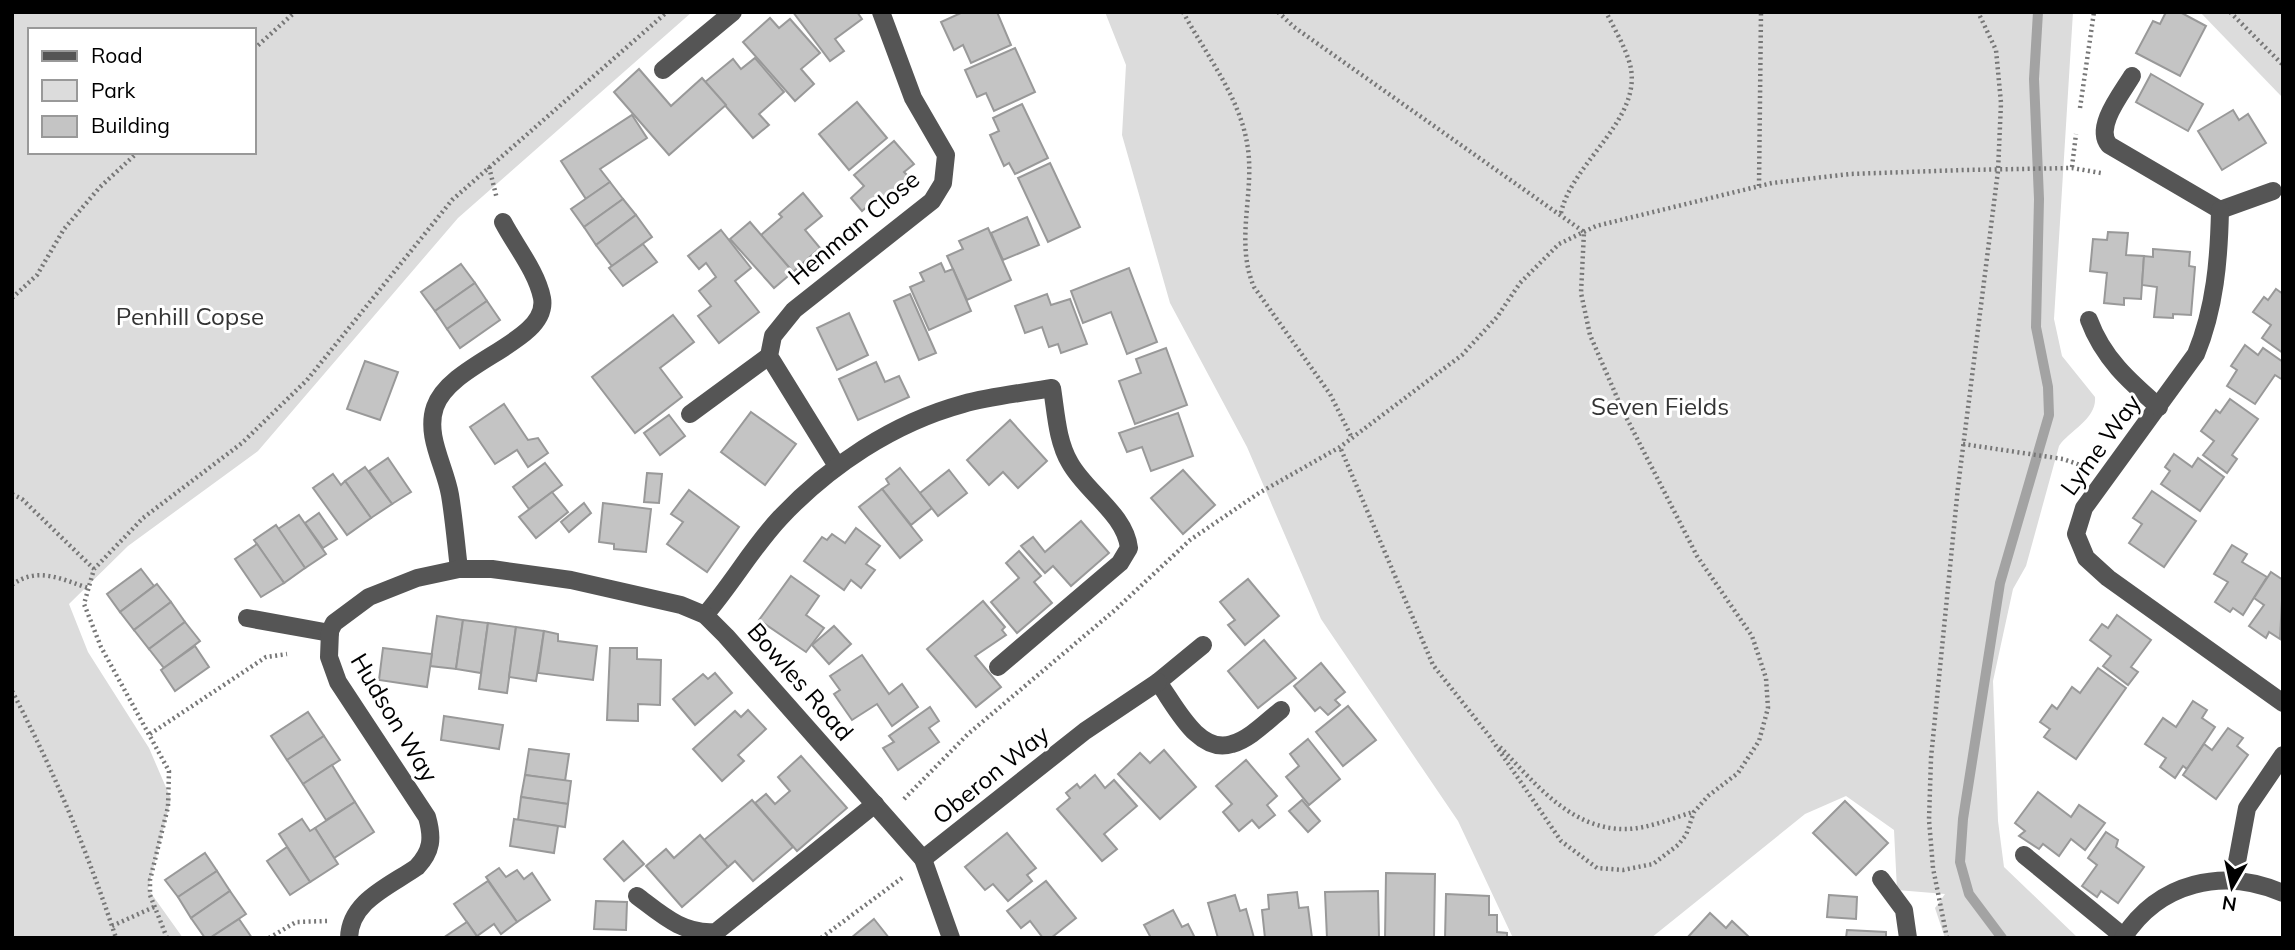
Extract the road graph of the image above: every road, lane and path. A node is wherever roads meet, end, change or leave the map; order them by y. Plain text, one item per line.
1 (295, 12) edge
2 (667, 12) edge
3 (733, 12) edge
4 (881, 12) edge
5 (1183, 12) edge
6 (1278, 12) edge
7 (1606, 12) edge
8 (1761, 12) edge
9 (1978, 12) edge
10 (2094, 12) edge
11 (2230, 12) edge
12 (256, 47) edge
13 (2283, 65) edge
14 (663, 70) dead end
15 (2132, 76) dead end
16 (2079, 116) dead end
17 (2077, 129) dead end
18 (136, 154) edge
19 (2054, 168) dead end
20 (2072, 168) dead end
21 (1998, 171) junction
22 (1759, 186) junction
23 (2273, 191) dead end
24 (2220, 210) junction
25 (1561, 214) junction
26 (503, 222) dead end
27 (1584, 232) junction
28 (12, 298) edge
29 (2089, 320) dead end
30 (769, 356) junction
31 (2159, 407) junction
32 (690, 414) dead end
33 (1352, 438) junction
34 (1963, 444) junction
35 (1340, 447) junction
36 (2063, 459) dead end
37 (837, 466) junction
38 (12, 494) edge
39 (93, 569) junction
40 (459, 569) junction
41 (12, 585) edge
42 (88, 588) junction
43 (607, 588) joint
44 (705, 615) junction
45 (247, 618) dead end
46 (330, 633) junction
47 (1203, 645) dead end
48 (329, 657) junction
49 (998, 667) dead end
50 (1157, 682) junction
51 (12, 691) edge
52 (2283, 703) edge
53 (1281, 710) dead end
54 (150, 734) junction
55 (1490, 737) junction
56 (2283, 755) edge
57 (881, 811) junction
58 (1694, 812) junction
59 (2024, 855) dead end
60 (923, 859) junction
61 (2234, 878) junction
62 (1881, 879) dead end
63 (2283, 893) edge
64 (637, 896) dead end
65 (154, 907) junction
66 (112, 926) junction
67 (350, 931) edge
68 (2124, 937) edge
69 (116, 938) edge
70 (167, 938) edge
71 (269, 938) edge
72 (821, 938) edge
73 (951, 938) edge
74 (1908, 938) edge
75 (1947, 938) edge

1 - 12 path
2 - 39 path
3 - 14 street
4 - 30 street, Henman Close
5 - 33 path
6 - 25 path
7 - 25 path
8 - 22 path
9 - 21 path
10 - 16 path
11 - 13 path
15 - 24 street
17 - 20 path
18 - 28 path
19 - 21 path
21 - 22 path
21 - 34 path
22 - 27 path
23 - 24 street
24 - 31 street, Lyme Way
25 - 27 path
26 - 40 street
27 - 33 path
27 - 58 path
29 - 31 street
30 - 32 street
30 - 37 street
31 - 52 street, Lyme Way
33 - 35 path
34 - 36 path
34 - 75 path
35 - 55 path
35 - 57 path
37 - 44 street
37 - 49 street
38 - 39 path
39 - 42 path
40 - 43 street, Hudson Way
40 - 46 street, Hudson Way
41 - 42 path
42 - 54 path
43 - 44 street, Bowles Road
44 - 57 street, Bowles Road
45 - 46 street
46 - 48 street, Hudson Way
47 - 50 street, Oberon Way
48 - 54 path
48 - 67 street, Hudson Way
50 - 53 street
50 - 60 street, Oberon Way
51 - 66 path
54 - 65 path
55 - 58 path
55 - 58 path
56 - 61 street
57 - 60 street, Bowles Road
57 - 64 street
59 - 68 street
60 - 72 path
60 - 73 street, Oberon Way
61 - 63 street
61 - 68 street
62 - 74 street
65 - 66 path
65 - 70 path
66 - 69 path
67 - 71 path

